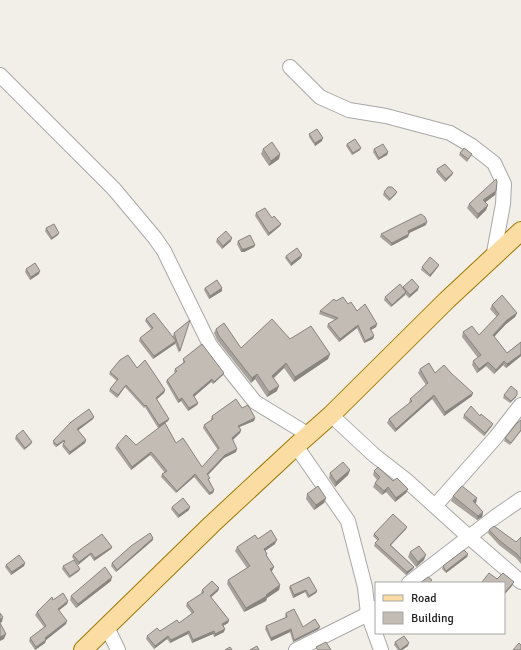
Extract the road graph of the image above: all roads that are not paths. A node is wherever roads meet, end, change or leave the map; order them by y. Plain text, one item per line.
1 (290, 67) dead end
2 (0, 75) edge
3 (521, 232) edge
4 (493, 258) junction
5 (521, 405) edge
6 (331, 415) junction
7 (302, 440) junction
8 (521, 499) edge
9 (435, 506) junction
10 (469, 537) junction
11 (410, 582) edge
12 (521, 582) edge
13 (372, 611) edge
14 (375, 624) edge
15 (107, 627) junction
16 (377, 634) edge
17 (83, 650) edge
18 (118, 650) edge
19 (296, 650) edge
20 (381, 650) edge

1 - 4 street
2 - 7 street
3 - 4 main road
4 - 6 main road
5 - 9 street
6 - 7 main road
6 - 9 street
7 - 13 street
7 - 15 main road
8 - 10 street
9 - 10 street
10 - 11 street
10 - 12 street
13 - 14 street
13 - 19 street
15 - 17 main road
15 - 18 street
16 - 20 street

